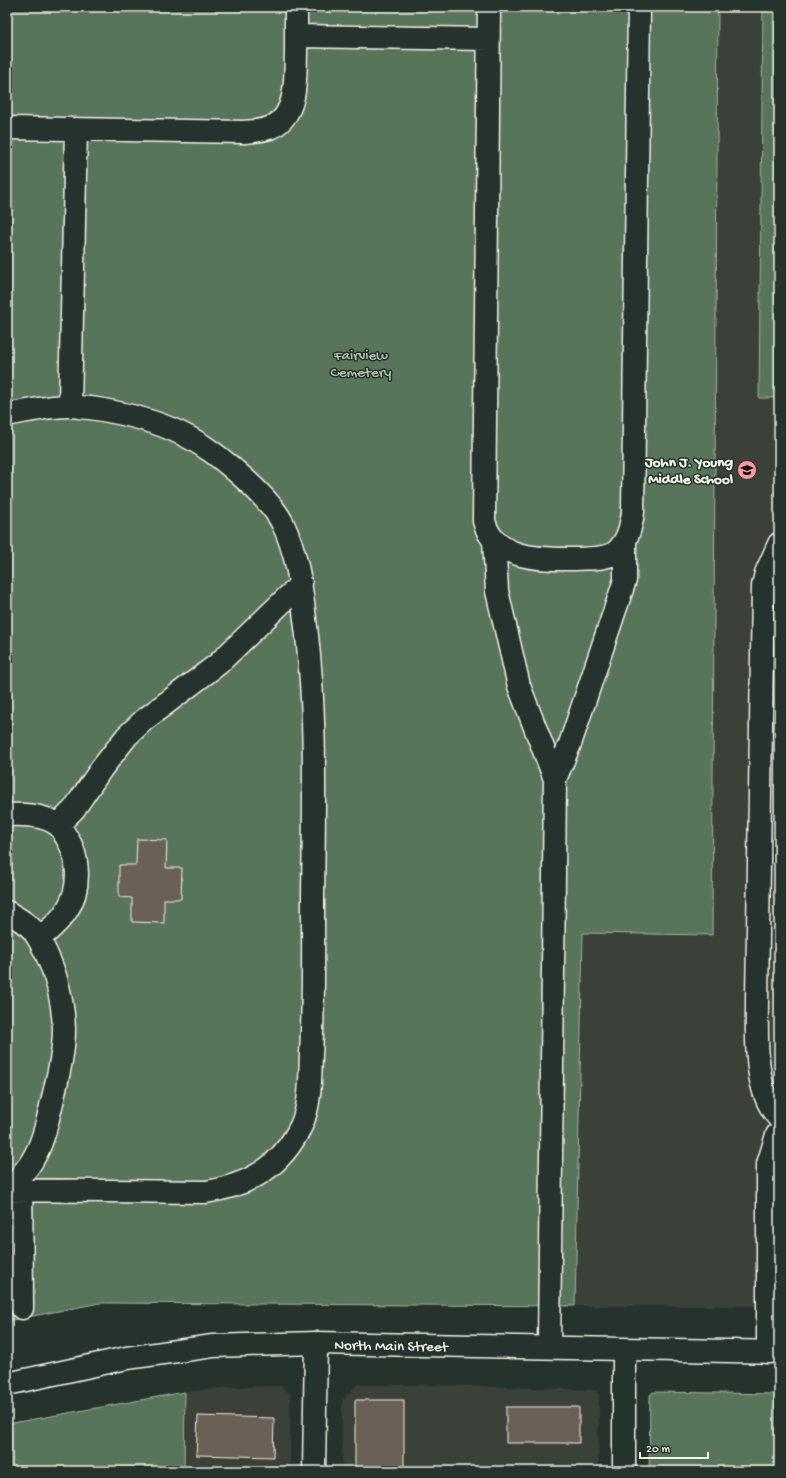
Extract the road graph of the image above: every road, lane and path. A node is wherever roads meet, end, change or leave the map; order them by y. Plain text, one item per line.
1 (296, 7) edge
2 (489, 7) edge
3 (639, 7) edge
4 (296, 36) junction
5 (488, 39) junction
6 (7, 128) edge
7 (76, 129) junction
8 (70, 406) junction
9 (7, 415) edge
10 (494, 540) junction
11 (625, 541) junction
12 (779, 544) edge
13 (301, 584) junction
14 (555, 779) junction
15 (7, 815) edge
16 (58, 825) junction
17 (7, 912) edge
18 (39, 939) junction
19 (779, 1118) edge
20 (779, 1134) edge
21 (774, 1183) edge
22 (14, 1190) edge
23 (22, 1308) dead end
24 (316, 1343) junction
25 (548, 1348) junction
26 (624, 1350) junction
27 (773, 1352) edge
28 (7, 1384) edge
29 (314, 1471) edge
30 (624, 1471) edge

1 - 4 main road
2 - 5 main road
3 - 11 main road
4 - 5 main road
4 - 7 main road
5 - 10 main road
6 - 7 main road
7 - 8 main road
8 - 9 main road
8 - 13 main road
10 - 11 main road
10 - 14 main road
11 - 14 main road
12 - 19 main road
13 - 16 main road
13 - 22 main road
14 - 25 main road
15 - 16 main road
16 - 18 main road
17 - 18 main road
18 - 22 main road
20 - 21 main road
21 - 27 main road
22 - 23 main road
24 - 25 main road, North Main Street
24 - 28 main road, North Main Street
24 - 29 main road
25 - 26 main road, North Main Street
26 - 27 main road, North Main Street
26 - 30 main road

